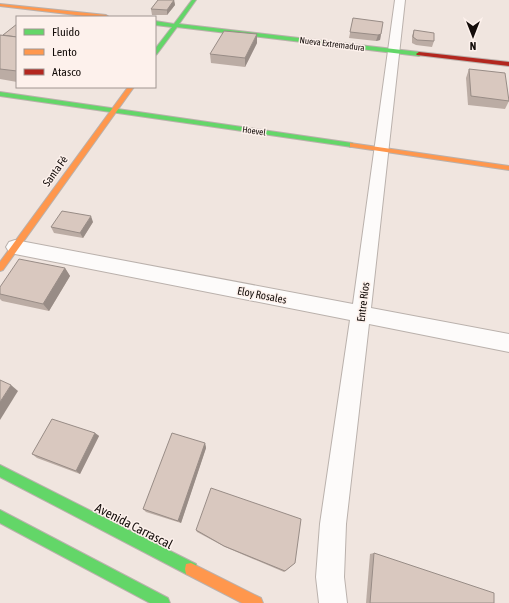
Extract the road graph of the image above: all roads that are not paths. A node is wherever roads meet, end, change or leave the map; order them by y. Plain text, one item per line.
1 (194, 0) edge
2 (400, 0) edge
3 (0, 5) edge
4 (97, 16) edge
5 (156, 23) edge
6 (175, 25) junction
7 (394, 51) junction
8 (156, 52) edge
9 (509, 64) edge
10 (129, 88) edge
11 (0, 94) edge
12 (114, 110) junction
13 (382, 150) junction
14 (509, 168) edge
15 (15, 246) junction
16 (0, 268) edge
17 (361, 314) junction
18 (509, 343) edge
19 (0, 471) edge
20 (0, 516) edge
21 (163, 603) edge
22 (256, 603) edge
23 (333, 603) edge

1 - 6 street
2 - 7 street, Entre Ríos
3 - 4 street
5 - 6 street, Nueva Extremadura
6 - 7 street, Nueva Extremadura
6 - 8 street
7 - 9 street, Nueva Extremadura
7 - 13 street, Entre Ríos
10 - 12 street, Santa Fé
11 - 12 street, Hoevel
12 - 13 street, Hoevel
12 - 15 street, Santa Fé
13 - 14 street, Hoevel
13 - 17 street, Entre Ríos
15 - 16 street, Santa Fé
15 - 17 street, Eloy Rosales
17 - 18 street, Eloy Rosales
17 - 23 street, Entre Ríos
19 - 22 street, Avenida Carrascal
20 - 21 street

